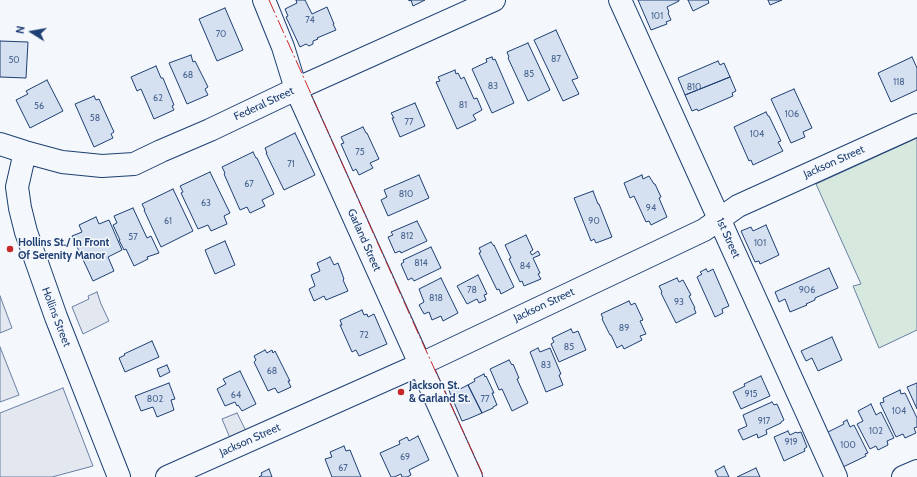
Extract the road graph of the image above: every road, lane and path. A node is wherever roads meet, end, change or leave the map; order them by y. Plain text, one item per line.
1 (264, 0) edge
2 (494, 0) edge
3 (620, 0) edge
4 (296, 89) junction
5 (917, 125) edge
6 (0, 144) edge
7 (26, 152) junction
8 (720, 219) junction
9 (421, 364) junction
10 (917, 471) edge
11 (119, 477) edge
12 (167, 477) edge
13 (471, 477) edge
14 (836, 477) edge
15 (903, 477) edge

1 - 4 street, Garland Street
2 - 4 street, Federal Street
3 - 8 street, 1st Street
4 - 7 street, Federal Street
4 - 9 street, Garland Street
5 - 8 street, Jackson Street
6 - 7 street, Federal Street
7 - 11 street, Hollins Street
8 - 9 street, Jackson Street
8 - 14 street, 1st Street
9 - 12 street, Jackson Street
9 - 13 street, Garland Street
10 - 15 street

